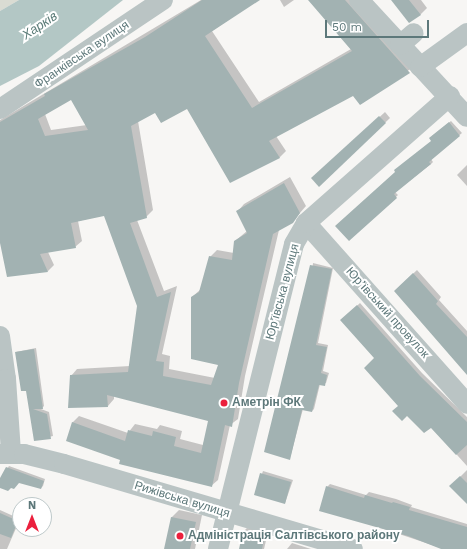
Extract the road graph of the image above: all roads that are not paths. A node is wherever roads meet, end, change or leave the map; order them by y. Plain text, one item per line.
1 (163, 0) edge
2 (359, 0) edge
3 (467, 33) edge
4 (420, 67) junction
5 (450, 96) junction
6 (0, 109) edge
7 (467, 117) edge
8 (306, 223) junction
9 (0, 336) edge
10 (467, 404) edge
11 (6, 453) edge
12 (227, 513) junction
13 (218, 549) edge
14 (353, 549) edge

1 - 6 street, Франківська вулиця
2 - 4 street
3 - 4 street
4 - 5 street
5 - 7 street
5 - 8 street, Юр’ївська вулиця
8 - 10 street, Юр’ївський провулок
8 - 12 street, Юр’ївська вулиця
9 - 11 street
11 - 12 street, Рижівська вулиця
12 - 13 street, Юр’ївська вулиця
12 - 14 street, Рижівська вулиця

